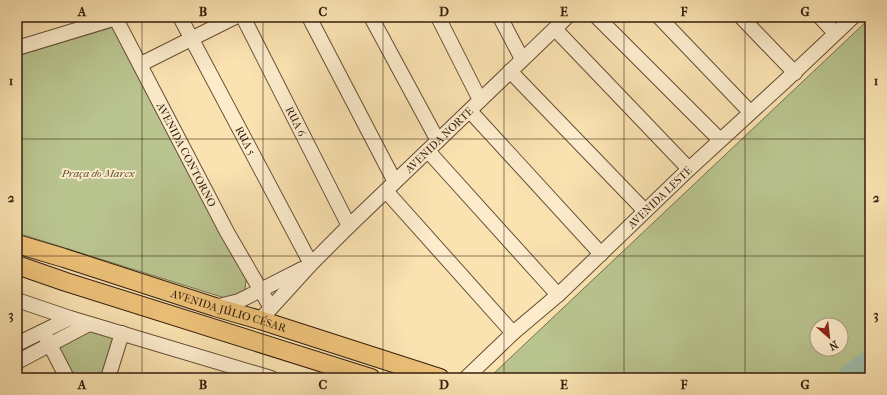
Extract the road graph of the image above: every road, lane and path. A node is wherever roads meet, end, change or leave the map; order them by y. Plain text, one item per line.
1 (115, 17) edge
2 (180, 17) edge
3 (235, 17) edge
4 (243, 17) edge
5 (309, 17) edge
6 (371, 17) edge
7 (438, 17) edge
8 (500, 17) edge
9 (566, 17) edge
10 (598, 17) edge
11 (659, 17) edge
12 (741, 17) edge
13 (820, 17) edge
14 (853, 17) edge
15 (555, 29) junction
16 (835, 33) junction
17 (191, 40) junction
18 (17, 48) edge
19 (522, 59) junction
20 (141, 64) junction
21 (510, 71) junction
22 (795, 73) junction
23 (480, 100) junction
24 (470, 110) junction
25 (750, 112) junction
26 (720, 140) junction
27 (438, 141) junction
28 (428, 151) junction
29 (688, 169) junction
30 (390, 187) junction
31 (645, 210) junction
32 (349, 226) junction
33 (17, 244) edge
34 (601, 254) junction
35 (311, 264) junction
36 (17, 265) edge
37 (247, 266) junction
38 (282, 279) junction
39 (261, 290) junction
40 (558, 296) junction
41 (17, 300) edge
42 (215, 308) junction
43 (265, 314) junction
44 (70, 318) junction
45 (89, 324) junction
46 (43, 331) junction
47 (122, 333) junction
48 (514, 333) junction
49 (17, 344) edge
50 (50, 345) junction
51 (17, 362) edge
52 (67, 378) edge
53 (108, 378) edge
54 (271, 378) edge
55 (371, 378) edge
56 (440, 378) edge
57 (466, 378) edge

1 - 18 street
1 - 20 street, AVENIDA CONTORNO
2 - 17 street, RUA 5
3 - 17 street
4 - 32 street, RUA 6
5 - 30 street
6 - 27 street
7 - 23 street
8 - 19 street
9 - 15 street, AVENIDA NORTE
10 - 26 street
11 - 25 street
12 - 22 street
13 - 16 street
14 - 16 street, AVENIDA LESTE
15 - 19 street, AVENIDA NORTE
15 - 29 street
16 - 22 street, AVENIDA LESTE
17 - 20 street
17 - 35 street, RUA 5
19 - 21 street, AVENIDA NORTE
20 - 37 street, AVENIDA CONTORNO
21 - 23 street, AVENIDA NORTE
21 - 31 street
22 - 25 street, AVENIDA LESTE
23 - 24 street, AVENIDA NORTE
24 - 27 street, AVENIDA NORTE
24 - 34 street
25 - 26 street, AVENIDA LESTE
26 - 29 street, AVENIDA LESTE
27 - 28 street, AVENIDA NORTE
28 - 30 street, AVENIDA NORTE
28 - 40 street
29 - 31 street, AVENIDA LESTE
30 - 32 street, AVENIDA NORTE
30 - 48 street
31 - 34 street, AVENIDA LESTE
32 - 35 street, AVENIDA NORTE
33 - 42 main road, AVENIDA JÚLIO CÉSAR
34 - 40 street, AVENIDA LESTE
35 - 38 street
35 - 43 street
36 - 55 main road, AVENIDA JÚLIO CÉSAR
37 - 38 street
37 - 39 street, AVENIDA CONTORNO
38 - 39 street
39 - 42 street
39 - 43 street, AVENIDA CONTORNO
40 - 48 street, AVENIDA LESTE
41 - 44 street
42 - 43 main road, AVENIDA JÚLIO CÉSAR
43 - 56 main road, AVENIDA JÚLIO CÉSAR
44 - 45 street
44 - 46 street
45 - 47 street
45 - 50 street
46 - 49 street
46 - 50 street
47 - 53 street
47 - 54 street
48 - 57 street, AVENIDA LESTE
50 - 51 street
50 - 52 street

